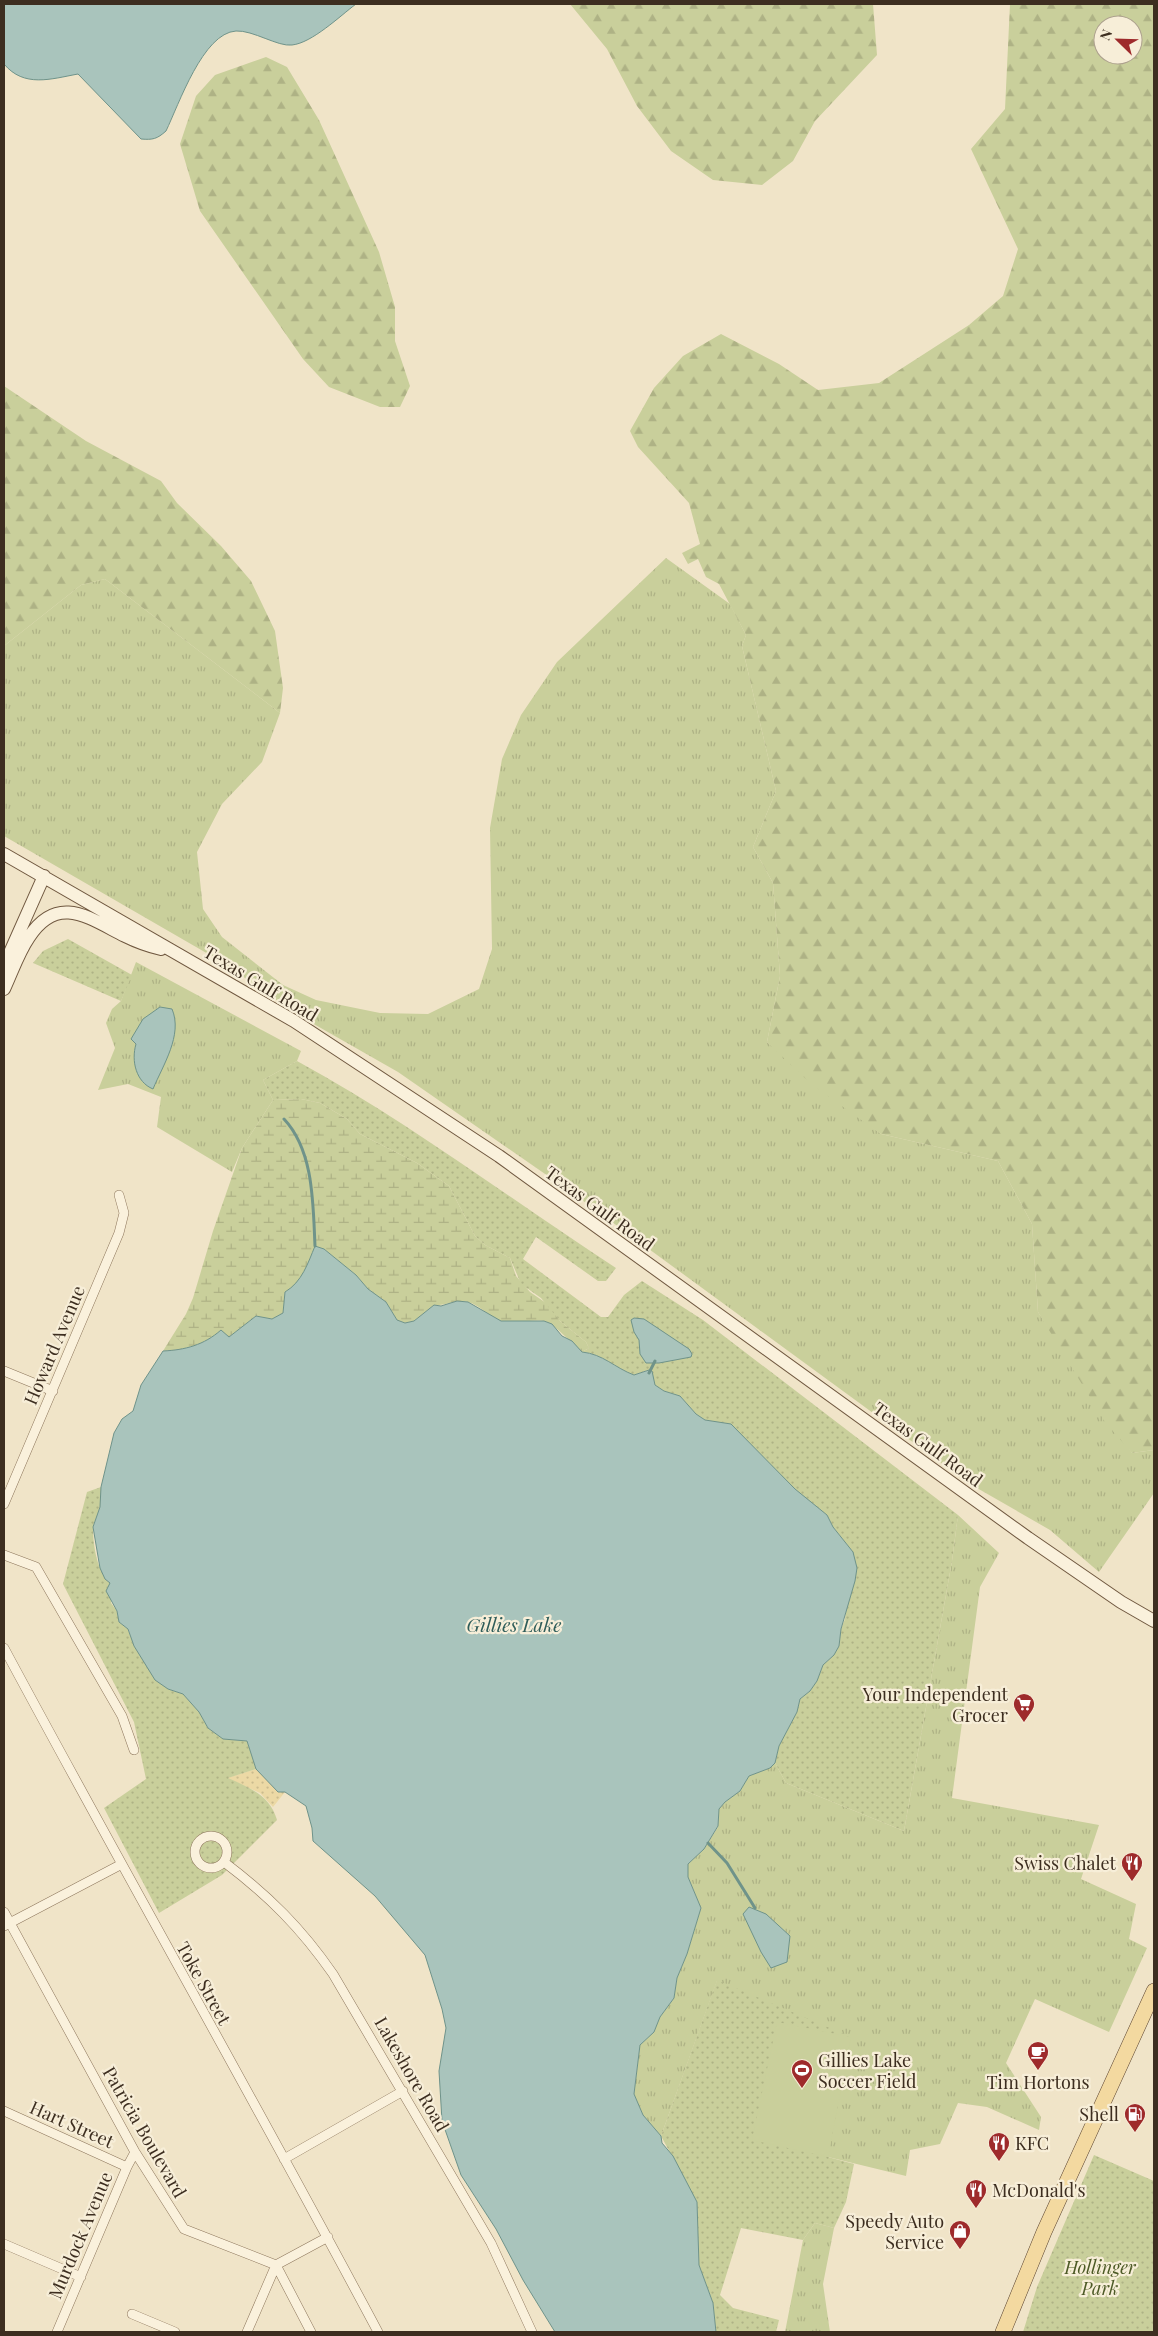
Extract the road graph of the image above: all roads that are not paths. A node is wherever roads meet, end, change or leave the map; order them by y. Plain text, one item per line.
1 (4, 854) edge
2 (44, 876) junction
3 (175, 952) junction
4 (4, 966) edge
5 (4, 989) edge
6 (119, 1196) dead end
7 (4, 1371) edge
8 (53, 1391) junction
9 (4, 1504) edge
10 (4, 1555) edge
11 (1154, 1621) edge
12 (4, 1648) edge
13 (134, 1750) dead end
14 (224, 1862) dead end
15 (120, 1865) junction
16 (4, 1912) edge
17 (7, 1925) edge
18 (1154, 1990) edge
19 (403, 2091) junction
20 (4, 2111) edge
21 (136, 2152) junction
22 (284, 2159) junction
23 (127, 2167) junction
24 (328, 2237) junction
25 (4, 2244) edge
26 (276, 2265) junction
27 (81, 2277) junction
28 (132, 2314) dead end
29 (57, 2332) edge
30 (175, 2332) edge
31 (246, 2332) edge
32 (310, 2332) edge
33 (378, 2332) edge
34 (532, 2332) edge
35 (1003, 2332) edge

1 - 2 main road, Texas Gulf Road
2 - 3 main road, Texas Gulf Road
2 - 4 main road
3 - 5 main road
3 - 11 main road, Texas Gulf Road
6 - 8 street, Howard Avenue
7 - 8 street
8 - 9 street, Howard Avenue
10 - 13 street
12 - 15 street, Toke Street
14 - 19 street, Lakeshore Road
15 - 17 street
15 - 22 street, Toke Street
16 - 17 street, Patricia Boulevard
17 - 21 street, Patricia Boulevard
18 - 35 main road
19 - 22 street
19 - 34 street, Lakeshore Road
20 - 23 street, Hart Street
21 - 23 street, Murdock Avenue
21 - 26 street, Patricia Boulevard
22 - 24 street, Toke Street
23 - 27 street, Murdock Avenue
24 - 26 street
24 - 33 street, Toke Street
25 - 27 street
26 - 31 street
26 - 32 street
27 - 29 street, Murdock Avenue
28 - 30 street

